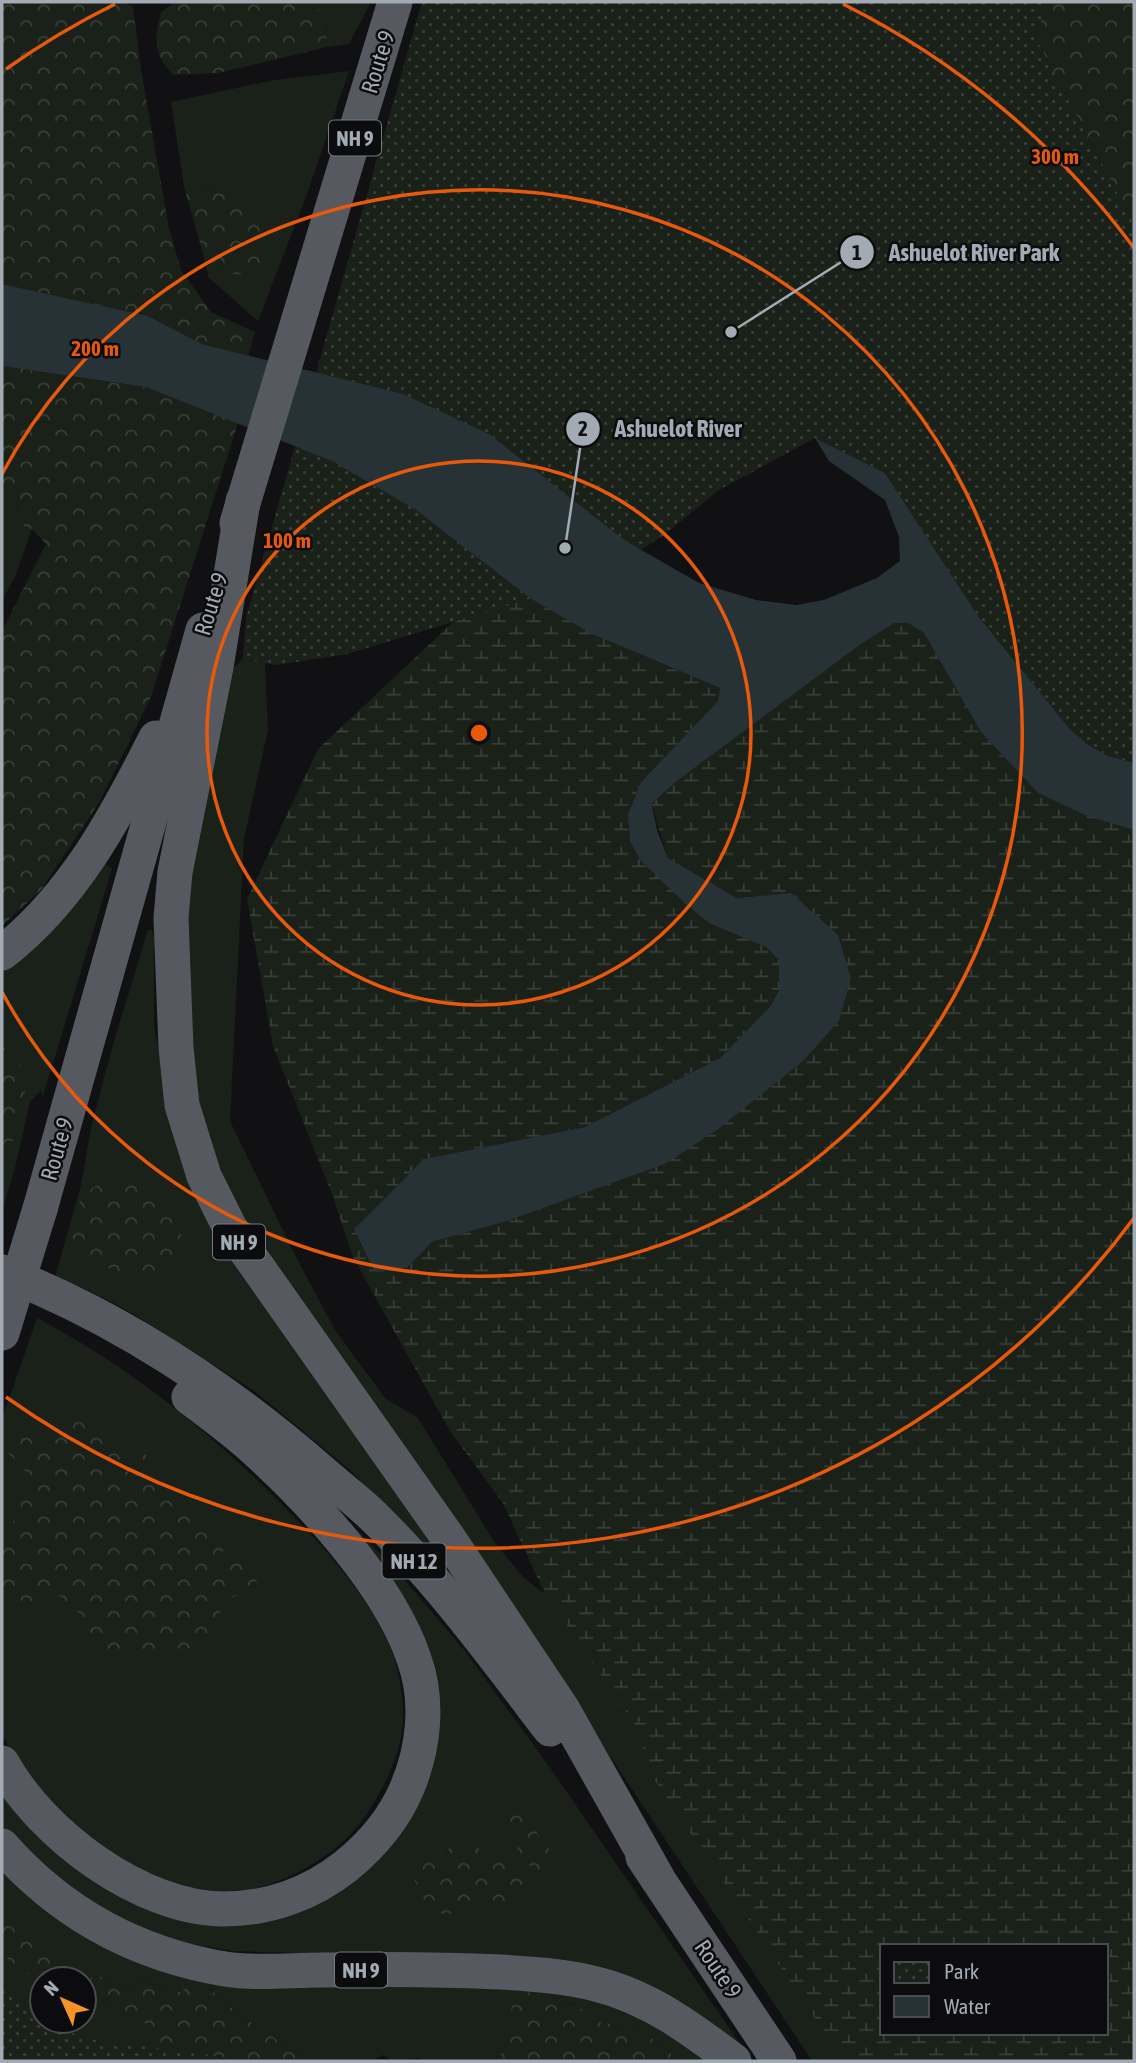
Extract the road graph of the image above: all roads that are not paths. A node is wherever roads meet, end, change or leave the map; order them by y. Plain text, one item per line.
1 (395, 2) edge
2 (243, 501) junction
3 (191, 669) junction
4 (2, 953) edge
5 (2, 1272) edge
6 (100, 1318) junction
7 (2, 1333) edge
8 (2, 1763) edge
9 (2, 1846) edge
10 (657, 1877) junction
11 (734, 2061) edge
12 (779, 2061) edge

1 - 2 highway, Route 9 / NH 9
2 - 3 highway, Route 9 / NH 9
2 - 10 highway, NH 9
3 - 4 highway
3 - 7 highway, Route 9 / NH 9, bridge
5 - 6 highway, NH 12
6 - 8 highway
6 - 10 highway, NH 12
9 - 11 highway, NH 9
10 - 12 highway, Route 9 / NH 9

